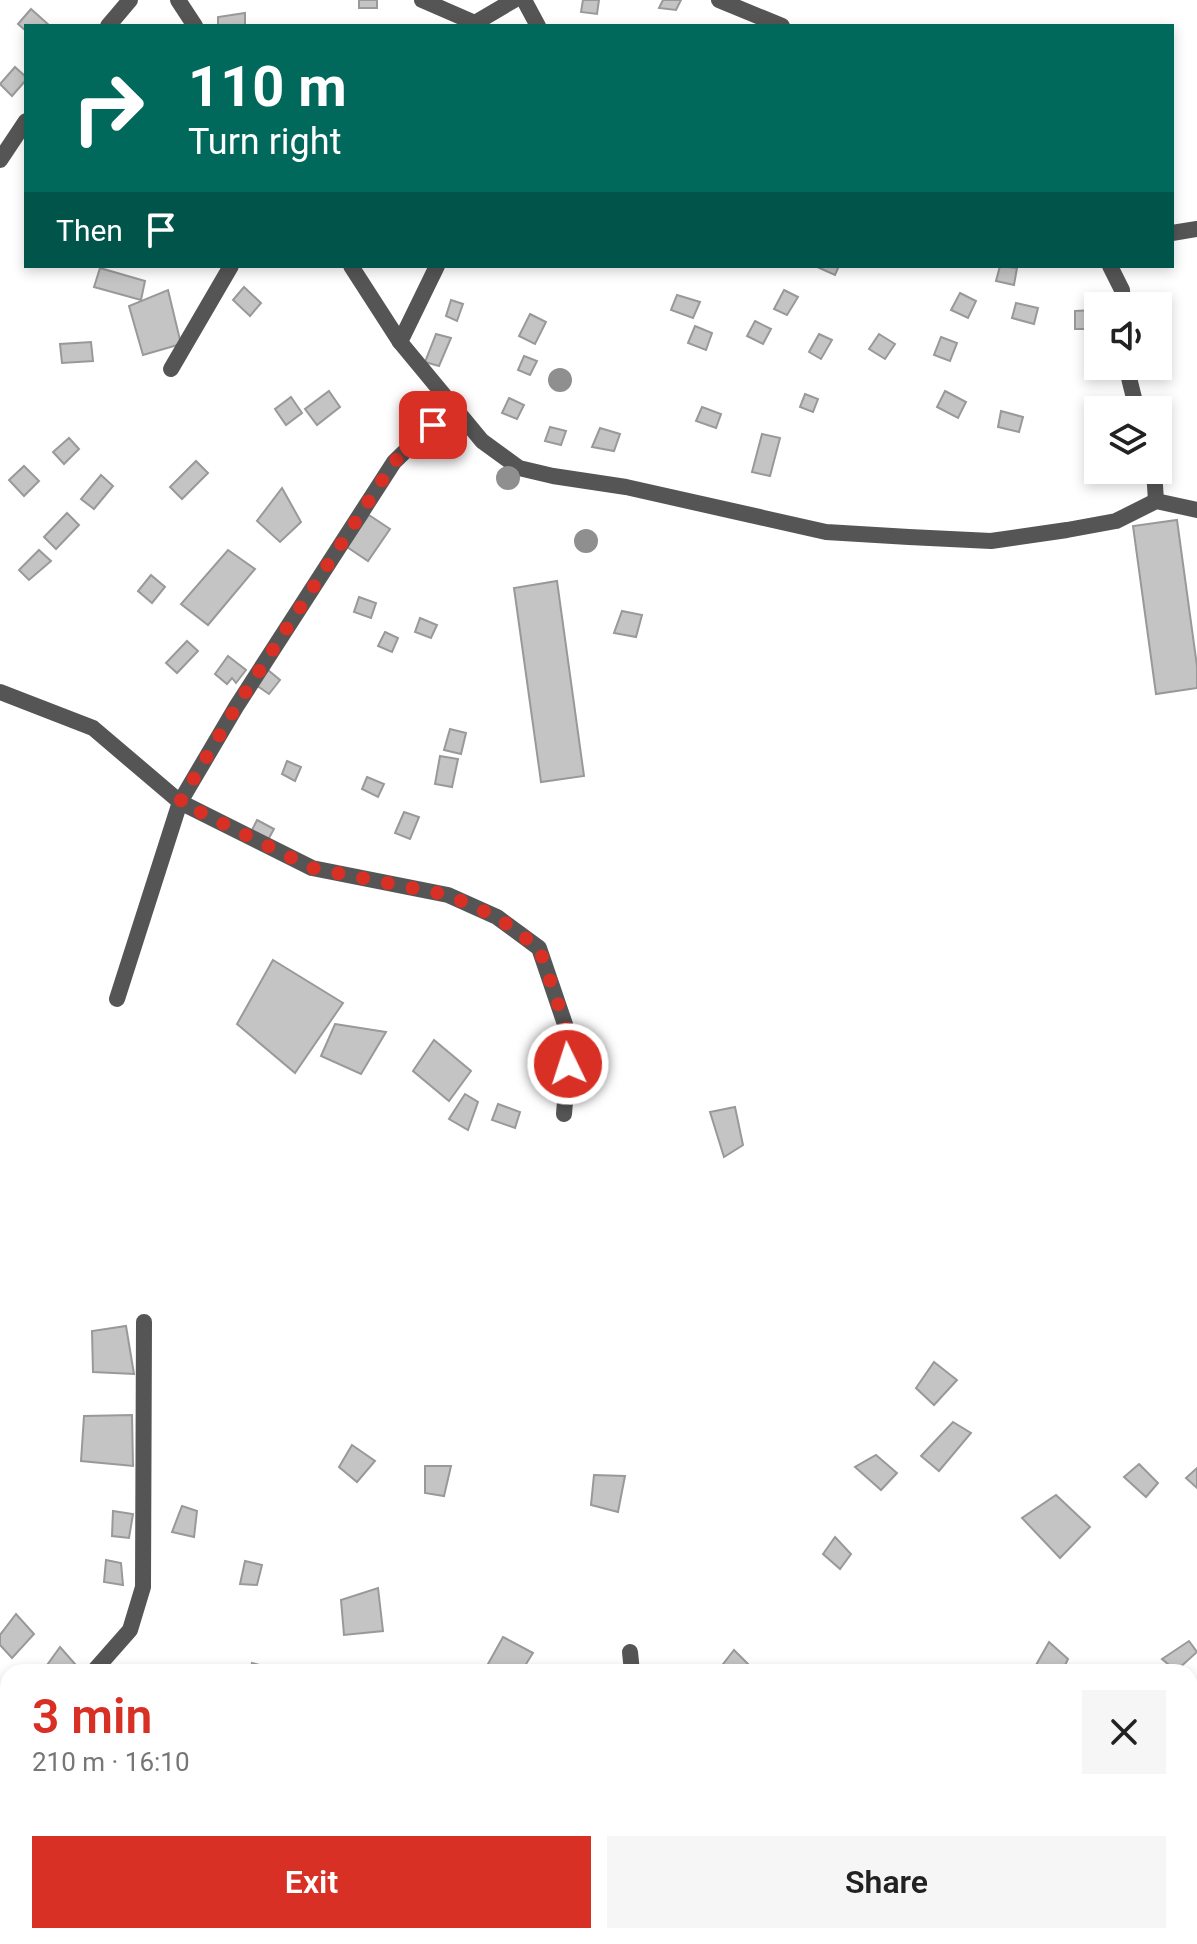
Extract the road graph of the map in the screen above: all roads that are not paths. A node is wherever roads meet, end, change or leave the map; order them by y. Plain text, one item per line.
1 (130, 0) edge
2 (178, 0) edge
3 (422, 0) edge
4 (514, 0) edge
5 (524, 0) edge
6 (719, 0) edge
7 (110, 24) edge
8 (194, 24) edge
9 (472, 24) edge
10 (537, 24) edge
11 (777, 24) edge
12 (24, 124) edge
13 (0, 160) edge
14 (1197, 229) edge
15 (1174, 233) edge
16 (230, 268) edge
17 (352, 268) edge
18 (436, 268) edge
19 (1111, 268) edge
20 (1122, 292) edge
21 (400, 342) junction
22 (171, 369) dead end
23 (452, 406) junction
24 (1155, 484) edge
25 (1156, 501) junction
26 (1197, 510) edge
27 (0, 692) edge
28 (180, 802) junction
29 (117, 999) dead end
30 (564, 1114) dead end
31 (144, 1322) dead end
32 (630, 1652) dead end
33 (100, 1664) edge
34 (631, 1664) edge

1 - 7 street
2 - 8 street
3 - 9 street
4 - 9 street
5 - 10 street
6 - 11 street
12 - 13 street
14 - 15 street
16 - 22 street
17 - 21 street
18 - 21 street
19 - 20 street
21 - 23 street
23 - 25 street
23 - 28 street
24 - 25 street
25 - 26 street
27 - 28 street
28 - 29 street
28 - 30 street
31 - 33 street
32 - 34 street

